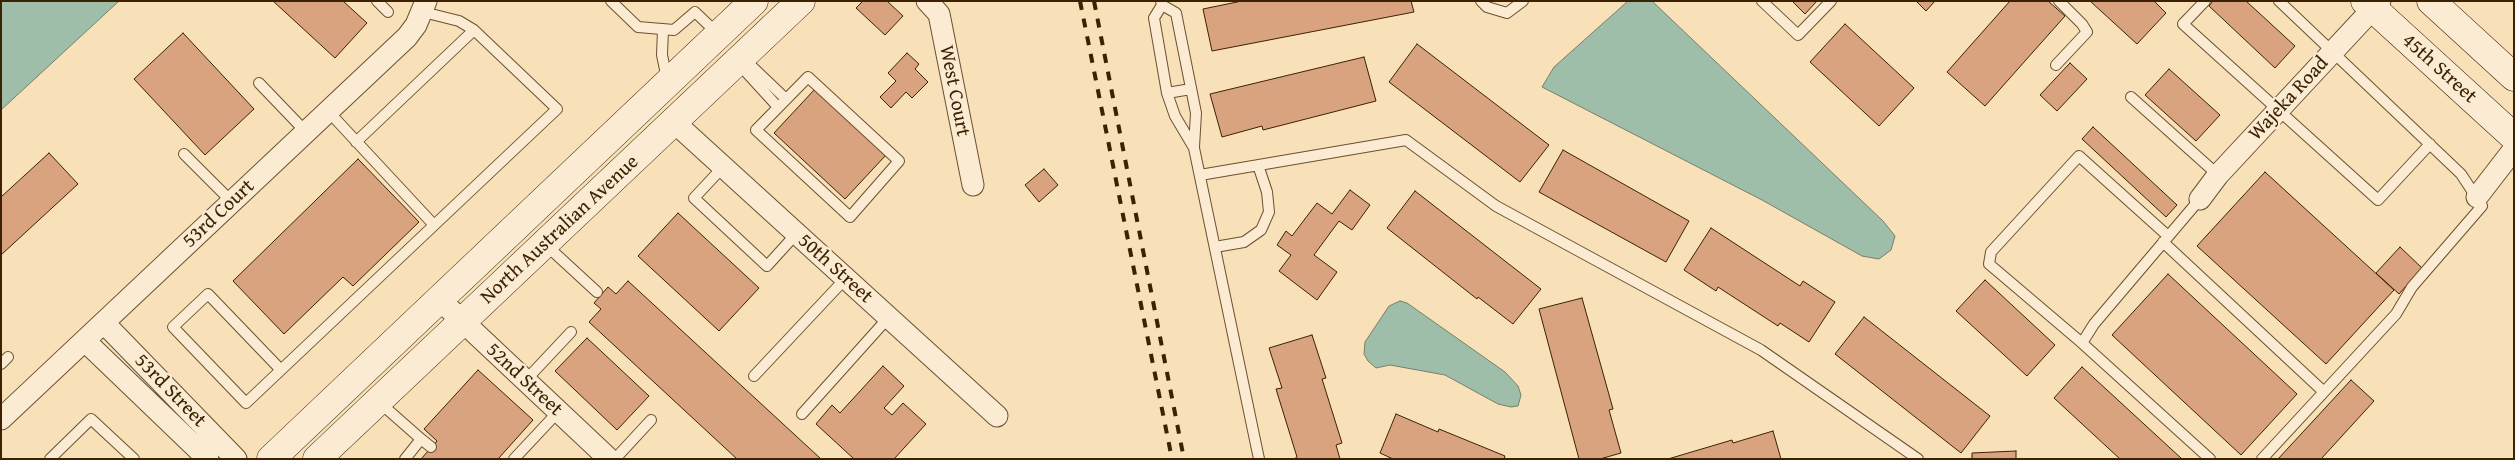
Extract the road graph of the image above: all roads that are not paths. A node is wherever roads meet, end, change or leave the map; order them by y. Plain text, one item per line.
1 (376, 1) edge
2 (611, 1) edge
3 (754, 1) edge
4 (801, 1) edge
5 (927, 1) edge
6 (1481, 1) edge
7 (1523, 1) edge
8 (1762, 1) edge
9 (1831, 1) edge
10 (2059, 1) edge
11 (2205, 1) edge
12 (2279, 1) edge
13 (2431, 1) edge
14 (1162, 3) edge
15 (2373, 4) edge
16 (424, 7) edge
17 (388, 12) dead end
18 (663, 29) junction
19 (474, 30) junction
20 (718, 35) junction
21 (2334, 52) junction
22 (742, 57) junction
23 (2056, 65) dead end
24 (2514, 77) edge
25 (668, 82) junction
26 (258, 83) dead end
27 (1191, 89) junction
28 (1167, 93) junction
29 (2131, 97) dead end
30 (786, 99) junction
31 (778, 107) junction
32 (2279, 109) junction
33 (328, 111) junction
34 (674, 122) junction
35 (306, 132) junction
36 (2514, 137) edge
37 (356, 142) junction
38 (2430, 144) junction
39 (1194, 148) junction
40 (2514, 149) edge
41 (184, 154) dead end
42 (1258, 165) junction
43 (723, 167) junction
44 (1200, 175) junction
45 (2218, 175) junction
46 (973, 185) dead end
47 (2477, 196) junction
48 (2200, 199) joint
49 (232, 202) junction
50 (434, 225) junction
51 (796, 234) junction
52 (2166, 239) junction
53 (545, 244) junction
54 (1215, 247) junction
55 (846, 278) junction
56 (597, 292) dead end
57 (440, 300) junction
58 (888, 318) junction
59 (462, 322) junction
60 (104, 324) junction
61 (571, 332) dead end
62 (85, 341) junction
63 (2082, 343) junction
64 (280, 370) junction
65 (754, 376) dead end
66 (525, 381) junction
67 (2324, 392) junction
68 (378, 402) junction
69 (558, 412) junction
70 (802, 414) dead end
71 (996, 416) dead end
72 (1, 419) edge
73 (651, 420) dead end
74 (421, 439) junction
75 (431, 448) dead end
76 (50, 459) edge
77 (134, 459) edge
78 (208, 459) edge
79 (236, 459) edge
80 (271, 459) edge
81 (317, 459) edge
82 (404, 459) edge
83 (514, 459) edge
84 (609, 459) edge
85 (614, 459) edge
86 (1259, 459) edge
87 (1918, 459) edge
88 (2210, 459) edge
89 (2262, 459) edge

1 - 17 lane
2 - 18 lane
3 - 20 main road, North Australian Avenue
4 - 22 main road, North Australian Avenue
5 - 46 street, West Court
6 - 7 lane
8 - 9 lane
10 - 23 lane
11 - 32 lane
12 - 21 lane
13 - 24 main road
14 - 27 lane
14 - 28 lane
15 - 21 street, Wajeka Road
15 - 36 main road, 45th Street
16 - 19 lane
16 - 33 street, 53rd Court
18 - 20 lane
18 - 25 lane
19 - 37 lane
19 - 50 lane
20 - 22 main road
20 - 25 main road, North Australian Avenue
21 - 32 street, Wajeka Road
21 - 38 lane
22 - 30 lane
22 - 31 lane
22 - 34 main road, North Australian Avenue
25 - 57 main road, North Australian Avenue
26 - 35 lane
27 - 28 lane
27 - 39 lane
28 - 39 lane
29 - 45 lane
30 - 31 lane
30 - 31 lane
32 - 38 lane
32 - 45 street, Wajeka Road
33 - 35 street, 53rd Court
33 - 37 lane
34 - 43 street, 50th Street
34 - 53 main road, North Australian Avenue
35 - 49 street, 53rd Court
37 - 50 lane
38 - 47 lane
39 - 44 lane
40 - 47 street
41 - 49 lane
42 - 44 lane
42 - 54 lane
42 - 87 lane
43 - 51 street, 50th Street
43 - 51 lane
44 - 54 lane
45 - 48 street, Wajeka Road
47 - 67 lane
48 - 52 lane
49 - 60 street, 53rd Court
50 - 64 lane
51 - 55 street, 50th Street
52 - 63 lane
52 - 63 lane
52 - 67 lane
53 - 56 lane
53 - 59 main road, North Australian Avenue
54 - 86 lane
55 - 58 street, 50th Street
55 - 65 lane
57 - 59 street, 52nd Street
57 - 80 main road, North Australian Avenue
58 - 70 lane
58 - 71 street, 50th Street
59 - 66 street, 52nd Street
59 - 68 main road, North Australian Avenue
60 - 62 street, 53rd Court
60 - 79 street, 53rd Street
61 - 66 lane
62 - 72 street, 53rd Court
62 - 78 street, 53rd Street
63 - 88 lane
64 - 64 lane
66 - 69 street, 52nd Street
67 - 89 lane
68 - 74 lane
68 - 81 main road, North Australian Avenue
69 - 83 lane
69 - 84 street, 52nd Street
73 - 85 lane
74 - 75 lane
74 - 82 lane
76 - 77 lane

